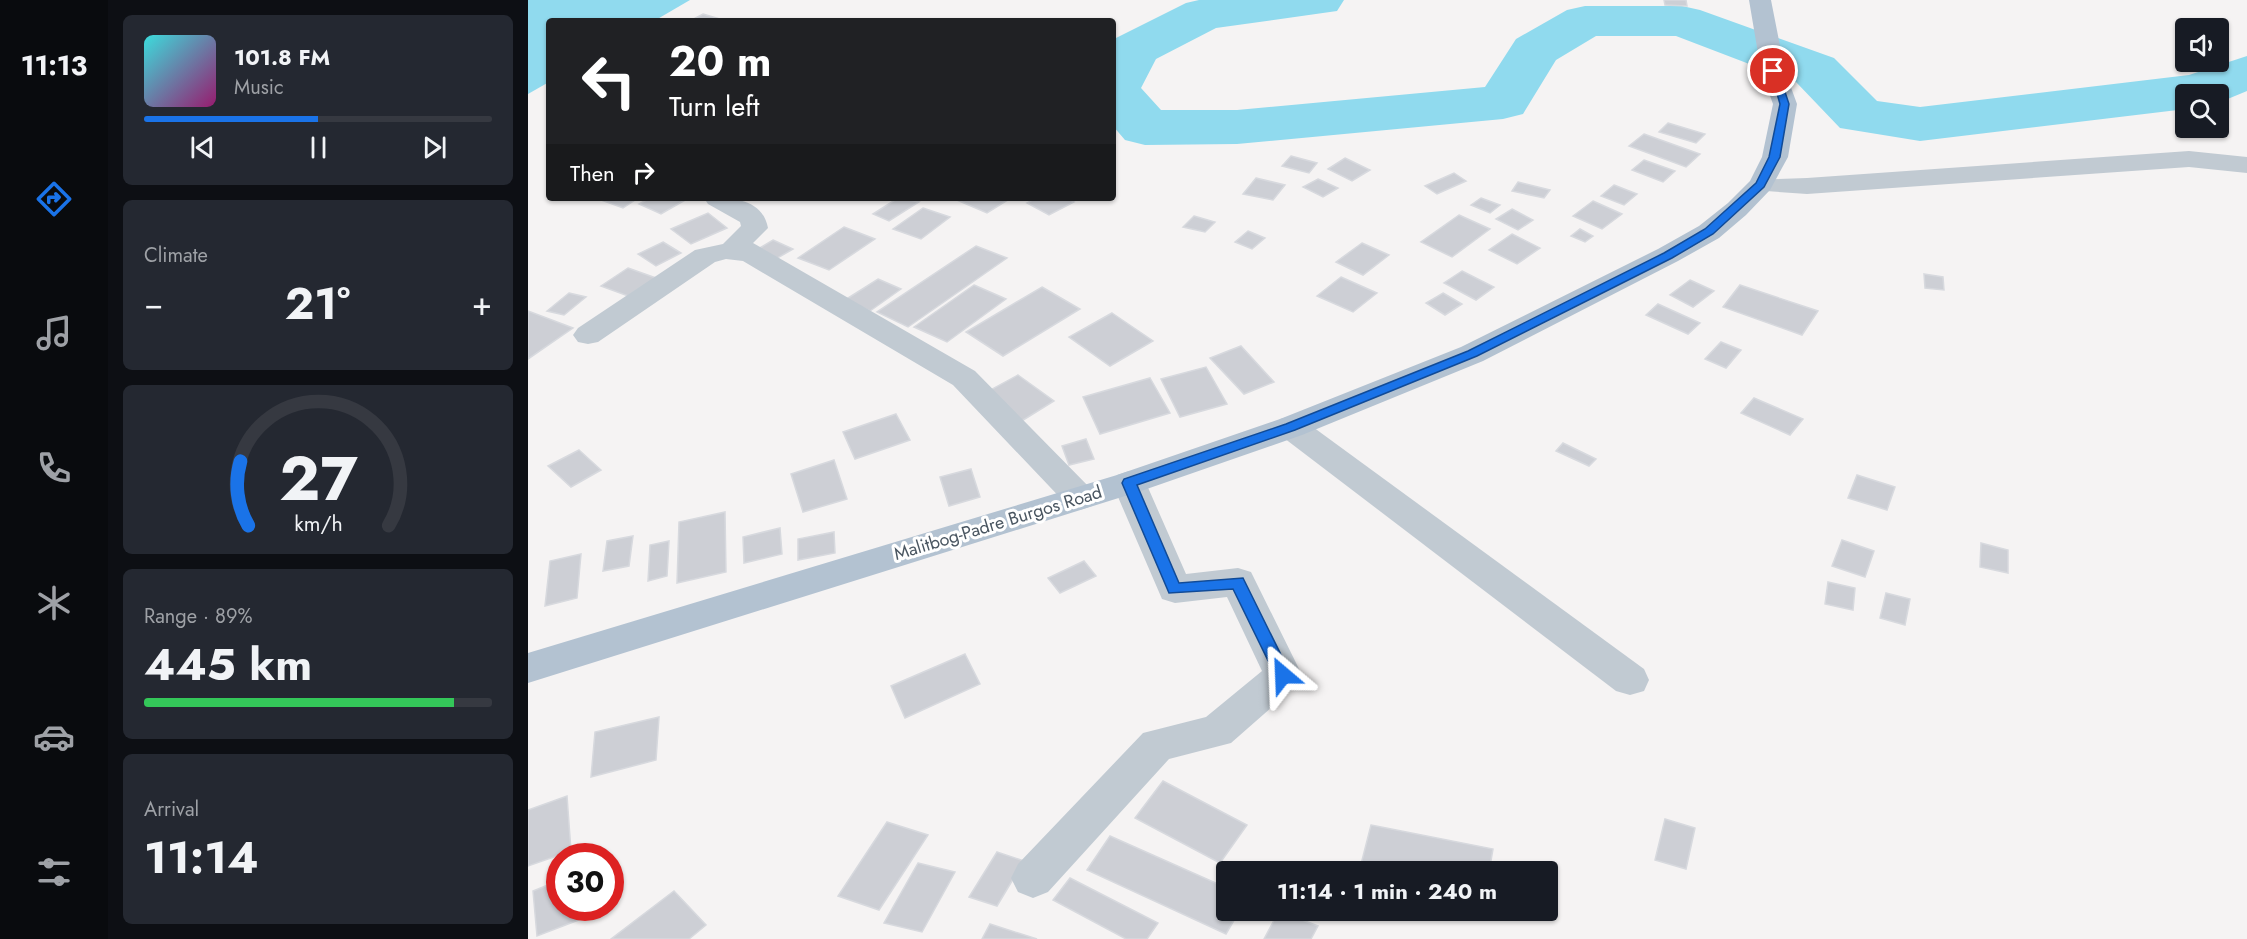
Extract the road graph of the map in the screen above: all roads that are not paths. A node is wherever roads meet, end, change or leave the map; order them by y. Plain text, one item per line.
1 (1763, 7) edge
2 (2247, 165) edge
3 (1761, 185) junction
4 (724, 201) edge
5 (750, 253) junction
6 (588, 335) dead end
7 (1291, 427) junction
8 (1129, 483) junction
9 (1080, 498) junction
10 (528, 668) edge
11 (1630, 680) dead end
12 (1033, 878) dead end

1 - 3 main road, Malitbog-Padre Burgos Road
2 - 3 street
3 - 7 main road, Malitbog-Padre Burgos Road
4 - 5 street
5 - 6 street
5 - 9 street
7 - 8 main road, Malitbog-Padre Burgos Road
7 - 11 street
8 - 9 main road, Malitbog-Padre Burgos Road
8 - 12 street
9 - 10 main road, Malitbog-Padre Burgos Road

